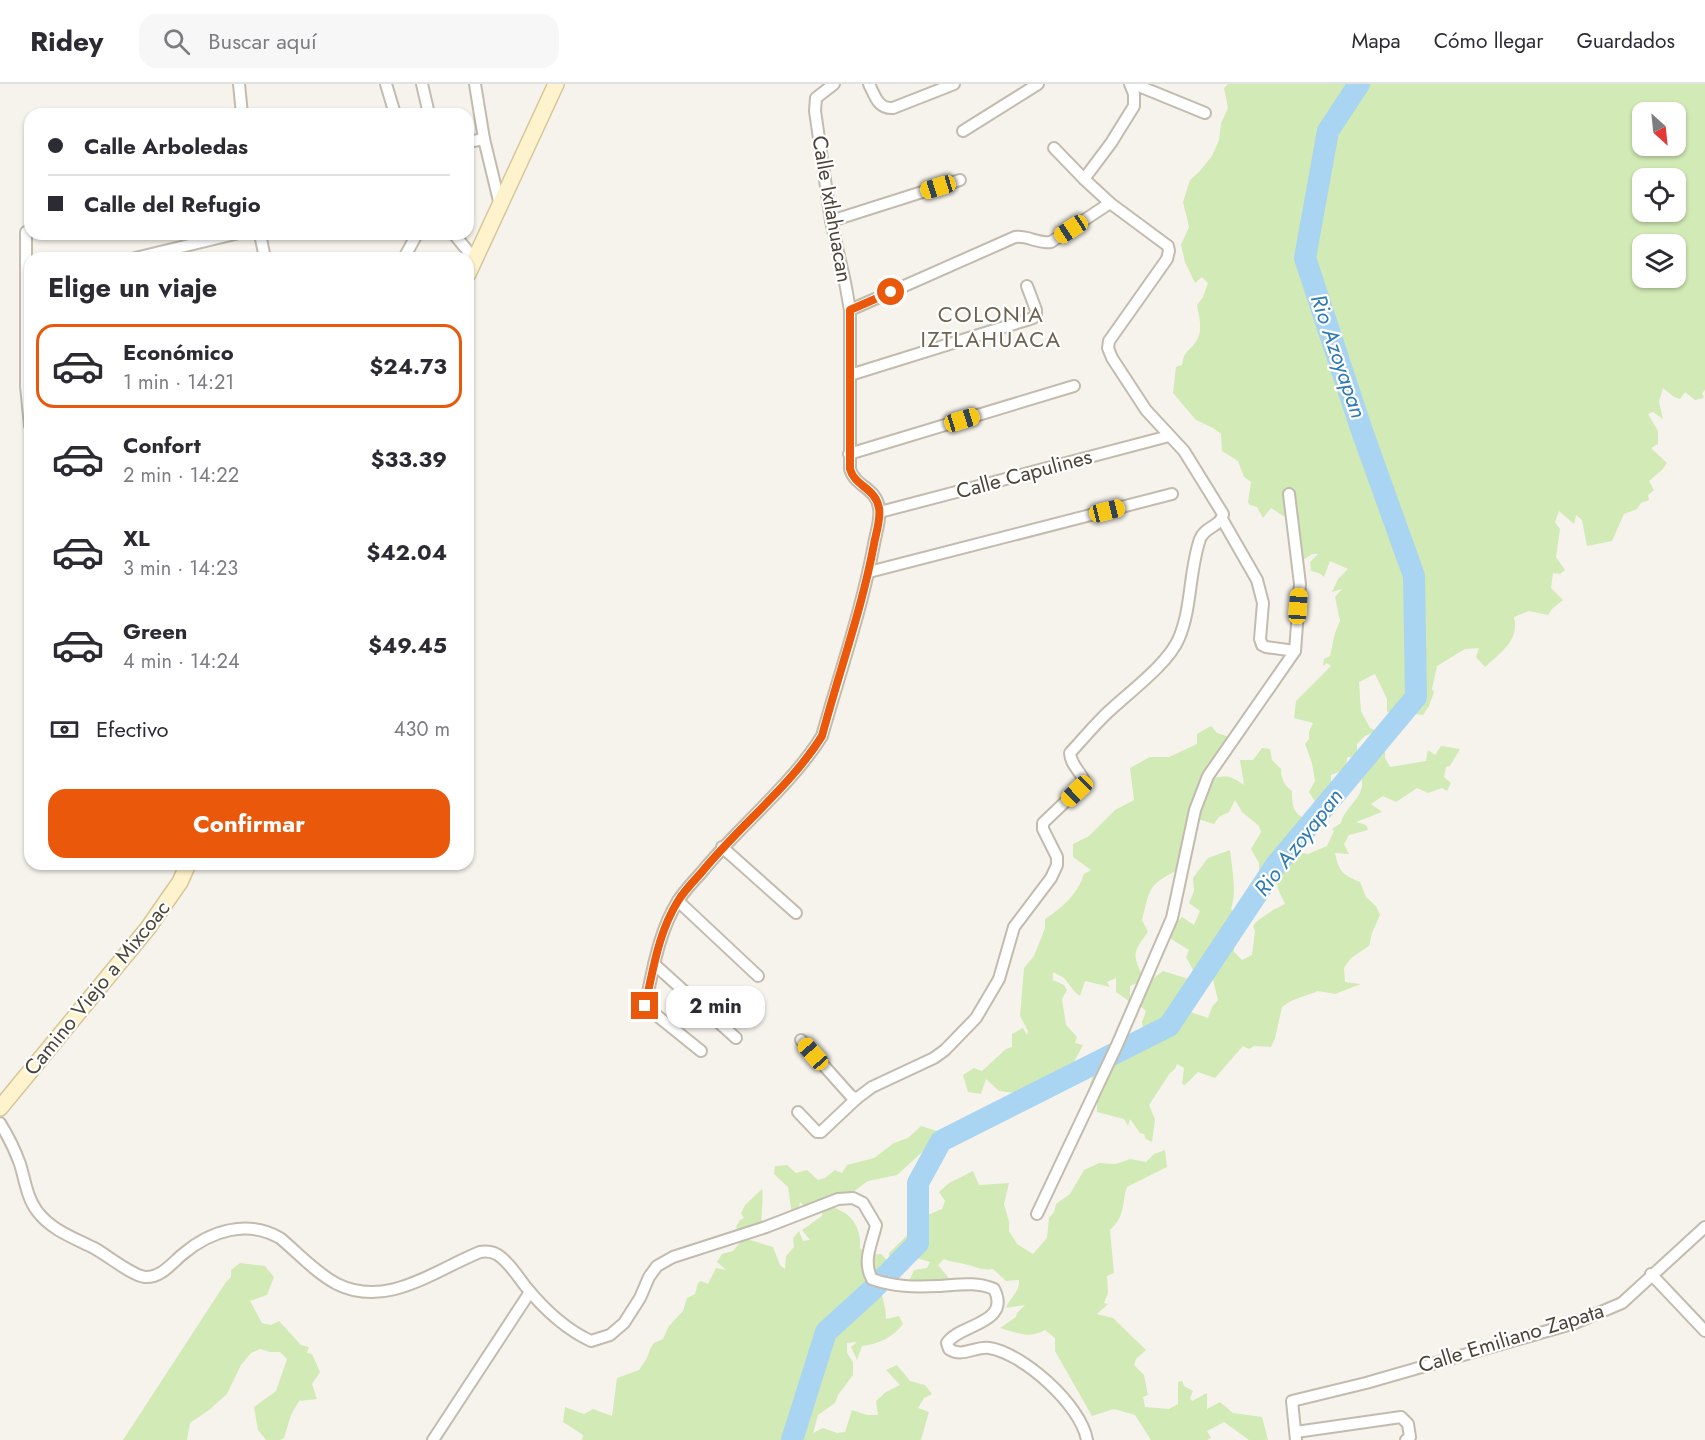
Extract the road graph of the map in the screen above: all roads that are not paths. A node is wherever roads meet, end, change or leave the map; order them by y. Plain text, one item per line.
1 (239, 84) edge
2 (387, 84) edge
3 (422, 84) edge
4 (475, 84) edge
5 (544, 84) edge
6 (556, 84) edge
7 (834, 84) edge
8 (869, 84) edge
9 (954, 84) edge
10 (1038, 84) edge
11 (1132, 84) edge
12 (548, 101) junction
13 (241, 108) edge
14 (393, 108) edge
15 (428, 108) edge
16 (1205, 113) dead end
17 (963, 131) dead end
18 (484, 139) junction
19 (474, 141) edge
20 (1054, 148) dead end
21 (1084, 179) junction
22 (960, 180) dead end
23 (1110, 203) junction
24 (500, 205) junction
25 (831, 221) junction
26 (209, 240) edge
27 (459, 240) edge
28 (160, 252) edge
29 (469, 252) edge
30 (475, 260) edge
31 (1027, 286) dead end
32 (850, 310) junction
33 (850, 375) junction
34 (1074, 386) dead end
35 (1168, 436) junction
36 (849, 454) junction
37 (1172, 494) dead end
38 (1289, 494) dead end
39 (880, 512) junction
40 (1222, 519) junction
41 (869, 572) junction
42 (1295, 651) junction
43 (722, 847) junction
44 (185, 870) edge
45 (678, 901) junction
46 (796, 913) dead end
47 (654, 964) junction
48 (758, 976) dead end
49 (736, 1038) dead end
50 (801, 1040) dead end
51 (701, 1052) dead end
52 (856, 1099) junction
53 (0, 1108) edge
54 (798, 1112) dead end
55 (0, 1123) edge
56 (1037, 1214) dead end
57 (1703, 1233) edge
58 (1651, 1274) junction
59 (530, 1292) junction
60 (1705, 1331) edge
61 (1296, 1436) edge
62 (433, 1440) edge
63 (1086, 1440) edge
64 (1406, 1440) edge

1 - 13 street
2 - 14 street
3 - 15 street
4 - 18 street
5 - 12 street
6 - 12 main road
7 - 25 street, Calle Ixtlahuacan
8 - 9 street
10 - 17 street
11 - 16 street
11 - 21 street
12 - 24 main road
18 - 19 street
18 - 24 street
20 - 21 street
21 - 23 street
22 - 25 street
23 - 32 street
23 - 35 street
24 - 30 main road
25 - 32 street, Calle Ixtlahuacan
26 - 28 street
27 - 29 street
31 - 33 street
32 - 33 street, Calle Ixtlahuacan
33 - 36 street, Calle Ixtlahuacan
34 - 36 street
35 - 39 street, Calle Capulines
35 - 40 street
36 - 39 street, Calle Ixtlahuacan
37 - 41 street
38 - 42 street
39 - 41 street
40 - 42 street
40 - 52 street
41 - 43 street
42 - 56 street
43 - 45 street
43 - 46 street
44 - 53 main road, Camino Viejo a Mixcoac
45 - 47 street
45 - 48 street
47 - 49 street
47 - 51 street
50 - 52 street
52 - 54 street
55 - 59 street
57 - 58 street, Calle Emiliano Zapata
58 - 60 street
58 - 61 street, Calle Emiliano Zapata
59 - 62 street
59 - 63 street
61 - 64 street

